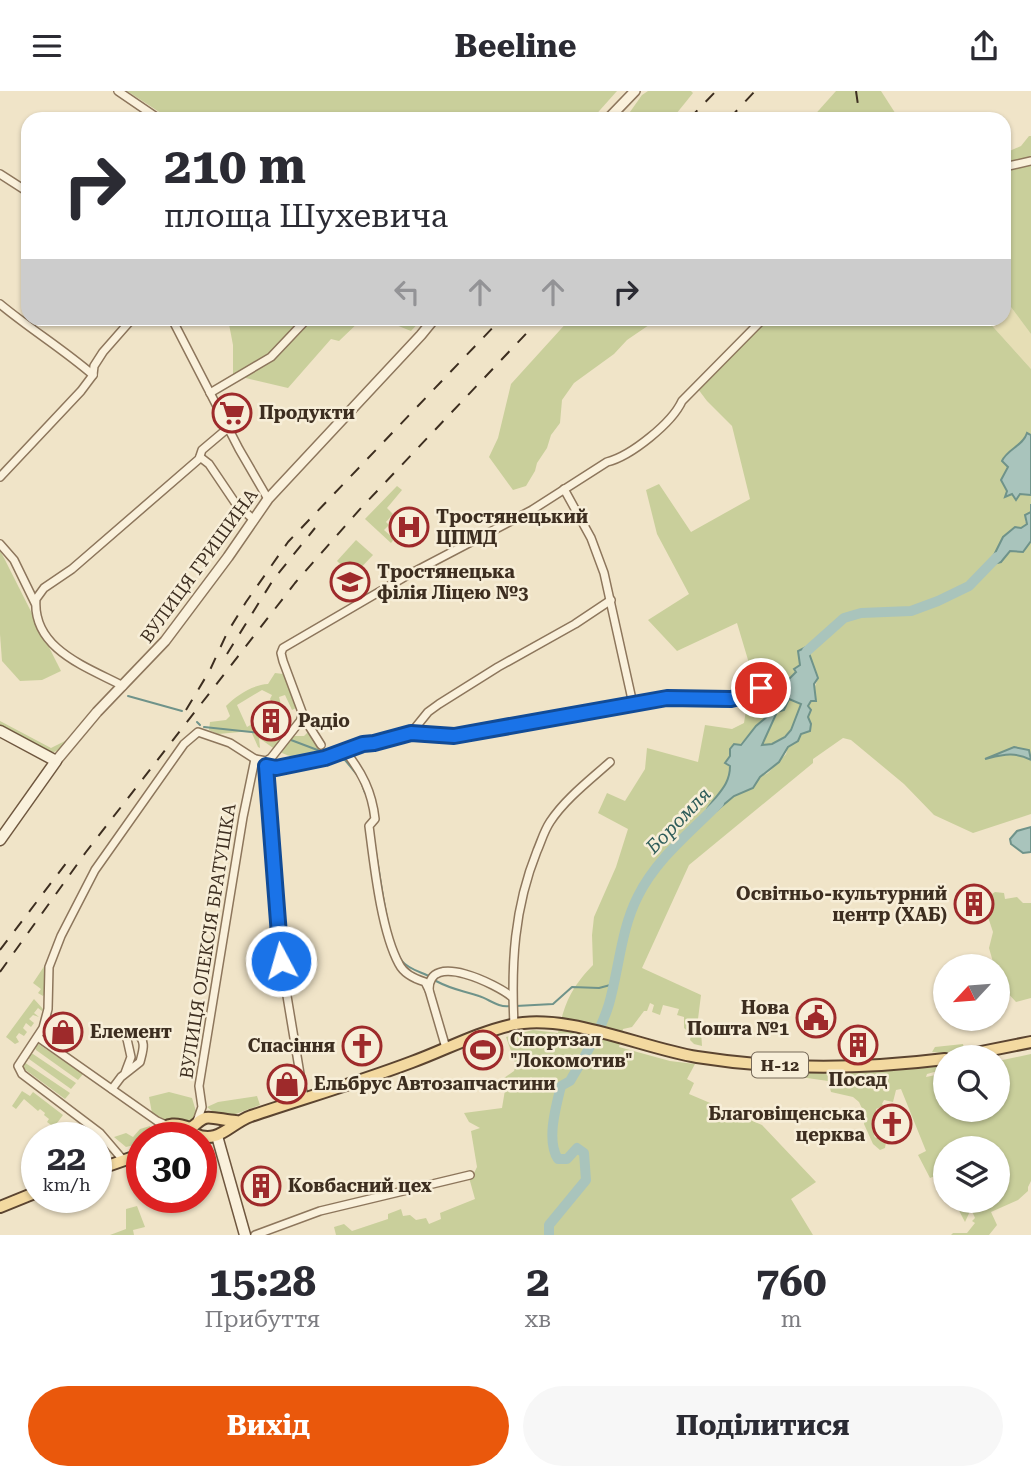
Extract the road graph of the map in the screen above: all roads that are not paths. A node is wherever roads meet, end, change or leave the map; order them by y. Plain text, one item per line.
1 (118, 91) edge
2 (635, 91) edge
3 (149, 112) edge
4 (615, 112) edge
5 (1031, 161) edge
6 (1011, 165) edge
7 (0, 174) edge
8 (21, 188) edge
9 (0, 304) edge
10 (21, 322) edge
11 (26, 326) edge
12 (126, 326) edge
13 (176, 326) edge
14 (300, 326) edge
15 (428, 326) edge
16 (755, 326) edge
17 (93, 375) junction
18 (210, 393) junction
19 (228, 428) junction
20 (200, 457) junction
21 (0, 477) edge
22 (564, 489) junction
23 (268, 499) junction
24 (254, 520) junction
25 (0, 544) edge
26 (611, 600) junction
27 (36, 604) junction
28 (123, 686) junction
29 (761, 688) dead end
30 (633, 704) junction
31 (301, 720) junction
32 (0, 731) edge
33 (411, 733) junction
34 (321, 745) dead end
35 (345, 751) junction
36 (256, 759) junction
37 (56, 761) junction
38 (610, 762) dead end
39 (266, 764) junction
40 (0, 840) edge
41 (429, 990) junction
42 (512, 997) junction
43 (514, 1024) junction
44 (38, 1038) junction
45 (1031, 1042) edge
46 (1010, 1046) edge
47 (446, 1048) junction
48 (933, 1061) edge
49 (125, 1073) junction
50 (112, 1089) junction
51 (304, 1098) junction
52 (202, 1107) junction
53 (210, 1117) junction
54 (148, 1122) edge
55 (195, 1122) edge
56 (199, 1122) edge
57 (221, 1129) junction
58 (217, 1132) edge
59 (124, 1161) joint
60 (112, 1165) edge
61 (470, 1175) dead end
62 (21, 1198) edge
63 (0, 1206) edge
64 (245, 1235) edge
65 (255, 1235) edge

1 - 3 street
2 - 4 street
5 - 6 street
7 - 8 street
9 - 10 street
11 - 17 street
12 - 17 street
13 - 18 street
14 - 18 street
15 - 23 street, ВУЛИЦЯ ГРИШИНА
16 - 22 street
17 - 21 street
18 - 19 street
19 - 20 street
19 - 23 street
20 - 24 street
20 - 27 street
22 - 26 street
22 - 31 street
23 - 24 street, ВУЛИЦЯ ГРИШИНА
24 - 28 street, ВУЛИЦЯ ГРИШИНА
25 - 27 street
26 - 30 street
26 - 33 street
27 - 28 street
28 - 37 street, ВУЛИЦЯ ГРИШИНА
29 - 30 street
30 - 33 street
31 - 34 street
31 - 39 street
32 - 37 main road
33 - 35 street
35 - 39 street
35 - 41 street
36 - 39 street
36 - 44 street
36 - 52 street, ВУЛИЦЯ ОЛЕКСІЯ БРАТУШКА
37 - 40 main road, ВУЛИЦЯ ГРИШИНА
38 - 42 street
39 - 51 street
41 - 42 street
41 - 47 street
42 - 43 street
43 - 47 main road, Н-12
43 - 48 main road, Н-12
44 - 50 street
44 - 59 street
45 - 46 main road
47 - 51 main road, Н-12
49 - 49 street
49 - 50 street
50 - 54 street
51 - 57 main road, Н-12
52 - 53 street
52 - 55 street, ВУЛИЦЯ ОЛЕКСІЯ БРАТУШКА
53 - 56 main road
53 - 57 main road, Н-12
57 - 58 main road, Н-12
57 - 64 main road
59 - 60 main road
61 - 65 street
62 - 63 main road

